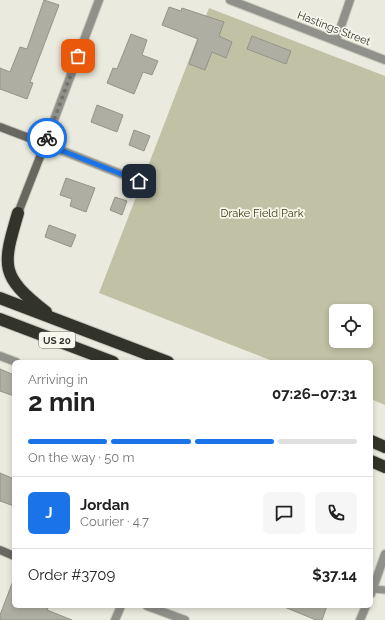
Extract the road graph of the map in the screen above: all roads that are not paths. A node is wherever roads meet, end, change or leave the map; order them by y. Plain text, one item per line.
1 (99, 0) edge
2 (230, 0) edge
3 (350, 0) edge
4 (336, 40) junction
5 (385, 60) edge
6 (0, 127) edge
7 (45, 144) junction
8 (139, 181) dead end
9 (18, 213) joint
10 (0, 298) edge
11 (0, 318) edge
12 (56, 320) junction
13 (0, 356) edge
14 (12, 360) edge
15 (108, 360) edge
16 (163, 360) edge
17 (373, 442) edge
18 (385, 447) edge
19 (0, 550) edge
20 (385, 554) edge
21 (12, 555) edge
22 (373, 588) edge
23 (385, 590) edge
24 (373, 591) edge
25 (120, 608) edge
26 (152, 608) edge
27 (365, 608) edge
28 (115, 620) edge
29 (184, 620) edge
30 (360, 620) edge

1 - 7 street
2 - 4 street, Hastings Street
3 - 4 street
4 - 5 street, Hastings Street
6 - 7 main road
7 - 8 street
7 - 9 main road
9 - 12 highway
10 - 12 highway, US 20
11 - 15 highway, US 20
12 - 16 highway, US 20
13 - 14 street
17 - 18 highway
19 - 21 main road
20 - 22 street
23 - 24 lane
25 - 28 street
26 - 29 street
27 - 30 street

